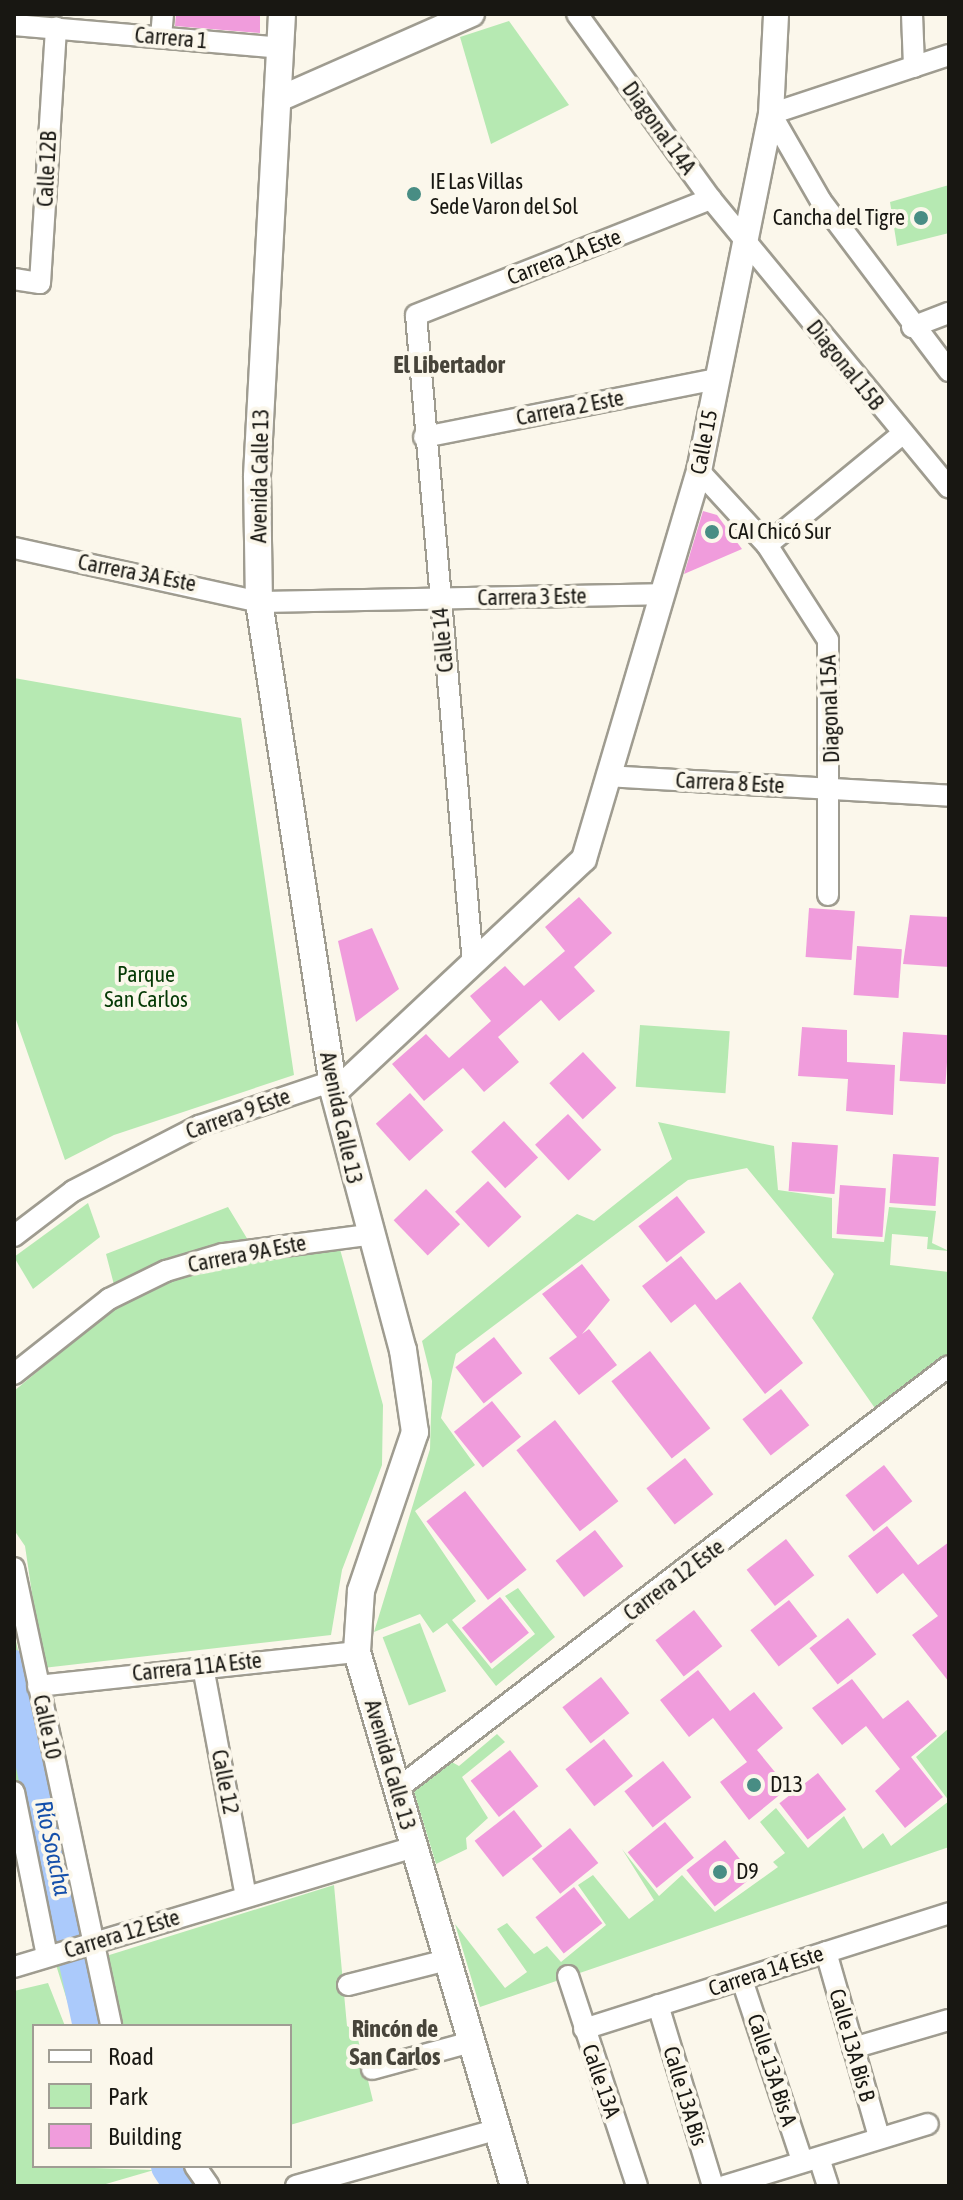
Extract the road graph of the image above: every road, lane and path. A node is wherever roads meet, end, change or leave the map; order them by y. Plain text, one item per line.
1 (163, 14) edge
2 (282, 14) edge
3 (472, 14) edge
4 (577, 14) edge
5 (776, 14) edge
6 (912, 14) edge
7 (14, 25) edge
8 (56, 28) junction
9 (161, 37) junction
10 (280, 48) junction
11 (949, 55) edge
12 (914, 67) junction
13 (277, 100) junction
14 (771, 114) junction
15 (711, 199) junction
16 (744, 240) junction
17 (14, 279) edge
18 (949, 313) edge
19 (416, 315) joint
20 (912, 327) junction
21 (949, 371) edge
22 (716, 379) junction
23 (901, 435) junction
24 (424, 437) junction
25 (699, 471) junction
26 (945, 475) edge
27 (767, 545) junction
28 (14, 548) edge
29 (662, 594) junction
30 (439, 599) junction
31 (259, 602) junction
32 (607, 776) junction
33 (832, 787) junction
34 (949, 796) edge
35 (828, 895) dead end
36 (473, 964) junction
37 (334, 1093) junction
38 (368, 1235) junction
39 (14, 1236) edge
40 (949, 1366) edge
41 (14, 1374) edge
42 (14, 1568) edge
43 (357, 1652) junction
44 (203, 1667) junction
45 (38, 1686) junction
46 (397, 1789) junction
47 (14, 1792) edge
48 (414, 1847) junction
49 (246, 1896) junction
50 (949, 1913) edge
51 (88, 1943) junction
52 (826, 1952) junction
53 (53, 1954) junction
54 (447, 1960) junction
55 (14, 1967) edge
56 (568, 1976) dead end
57 (742, 1980) junction
58 (348, 1985) dead end
59 (658, 2005) junction
60 (949, 2020) edge
61 (110, 2024) edge
62 (584, 2029) junction
63 (468, 2043) junction
64 (853, 2048) junction
65 (372, 2069) dead end
66 (928, 2124) dead end
67 (499, 2129) junction
68 (879, 2137) junction
69 (810, 2159) junction
70 (196, 2168) edge
71 (725, 2185) edge
72 (209, 2186) edge
73 (296, 2186) edge
74 (514, 2186) edge
75 (637, 2186) edge
76 (828, 2186) edge

1 - 9 street
2 - 10 main road, Avenida Calle 13
3 - 13 street
4 - 15 street, Diagonal 14A
5 - 14 street, Calle 15
6 - 12 street
7 - 8 street, Carrera 1
8 - 9 street, Carrera 1
8 - 17 street, Calle 12B
9 - 10 street, Carrera 1
10 - 13 main road, Avenida Calle 13
11 - 12 street
12 - 14 street
13 - 31 main road, Avenida Calle 13
14 - 16 street, Calle 15
14 - 20 street
15 - 16 street, Diagonal 14A
15 - 19 street, Carrera 1A Este
16 - 22 street, Calle 15
16 - 23 street, Diagonal 15B
18 - 20 street
19 - 24 street, Calle 14
20 - 21 street
22 - 24 street, Carrera 2 Este
22 - 25 street, Calle 15
23 - 26 street, Diagonal 15B
23 - 27 street
24 - 30 street, Calle 14
25 - 27 street, Diagonal 15A
25 - 29 street, Calle 15
27 - 33 street, Diagonal 15A
28 - 31 street, Carrera 3A Este
29 - 30 street, Carrera 3 Este
29 - 32 street, Calle 15
30 - 31 street, Carrera 3 Este
30 - 36 street, Calle 14
31 - 37 main road, Avenida Calle 13
32 - 33 street, Carrera 8 Este
32 - 36 street, Calle 15
33 - 34 street, Carrera 8 Este
33 - 35 street, Diagonal 15A
36 - 37 street
37 - 38 main road, Avenida Calle 13
37 - 39 street, Carrera 9 Este
38 - 41 street, Carrera 9A Este
38 - 43 main road, Avenida Calle 13
40 - 46 street, Carrera 12 Este
42 - 45 street, Calle 10
43 - 44 street, Carrera 11A Este
43 - 46 main road, Avenida Calle 13
44 - 45 street, Carrera 11A Este
44 - 49 street, Calle 12
45 - 51 street, Calle 10
46 - 48 main road, Avenida Calle 13
47 - 53 street
48 - 49 street, Carrera 12 Este
48 - 54 main road, Avenida Calle 13
49 - 51 street, Carrera 12 Este
50 - 52 street, Carrera 14 Este
51 - 53 street, Carrera 12 Este
51 - 61 street, Calle 10
52 - 57 street, Carrera 14 Este
52 - 64 street, Calle 13A Bis B
53 - 55 street, Carrera 12 Este
54 - 58 street
54 - 63 main road, Avenida Calle 13
56 - 62 street, Calle 13A
57 - 59 street, Carrera 14 Este
57 - 69 street, Calle 13A Bis A
59 - 62 street, Carrera 14 Este
59 - 71 street, Calle 13A Bis
60 - 64 street
62 - 75 street, Calle 13A
63 - 65 street
63 - 67 main road, Avenida Calle 13
64 - 68 street, Calle 13A Bis B
66 - 68 street
67 - 73 street
67 - 74 main road, Avenida Calle 13
68 - 69 street
69 - 71 street
69 - 76 street
70 - 72 street

